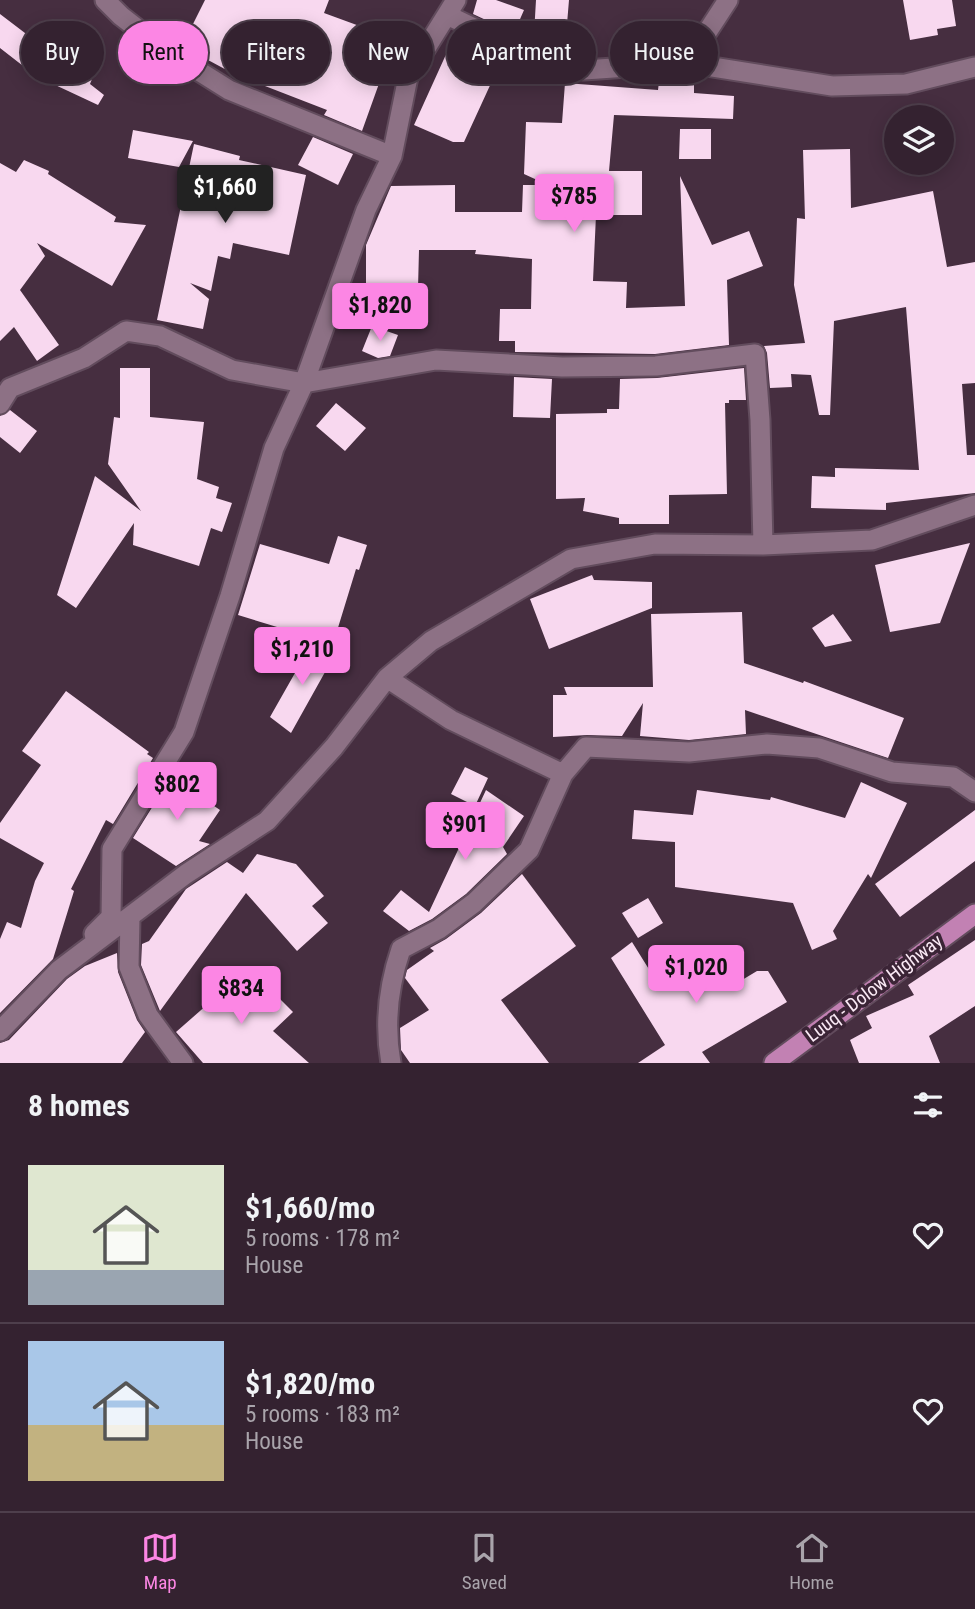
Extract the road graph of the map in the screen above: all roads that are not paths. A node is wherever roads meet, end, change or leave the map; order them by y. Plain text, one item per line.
1 (105, 0) edge
2 (728, 0) edge
3 (452, 8) edge
4 (714, 21) edge
5 (610, 68) edge
6 (718, 68) edge
7 (975, 68) edge
8 (392, 156) junction
9 (304, 383) junction
10 (0, 404) edge
11 (975, 505) edge
12 (762, 545) junction
13 (387, 678) junction
14 (563, 774) junction
15 (975, 792) edge
16 (975, 914) edge
17 (130, 918) junction
18 (59, 970) junction
19 (0, 1031) edge
20 (183, 1063) edge
21 (391, 1063) edge
22 (774, 1063) edge

1 - 8 street
2 - 4 street
3 - 5 street
3 - 8 street
6 - 7 street
8 - 9 street
9 - 10 street
9 - 12 street
9 - 18 street
11 - 12 street
12 - 13 street
13 - 14 street
13 - 17 street
14 - 15 street
14 - 21 street
16 - 22 main road, Luuq - Dolow Highway
17 - 18 street
17 - 20 street
18 - 19 street

